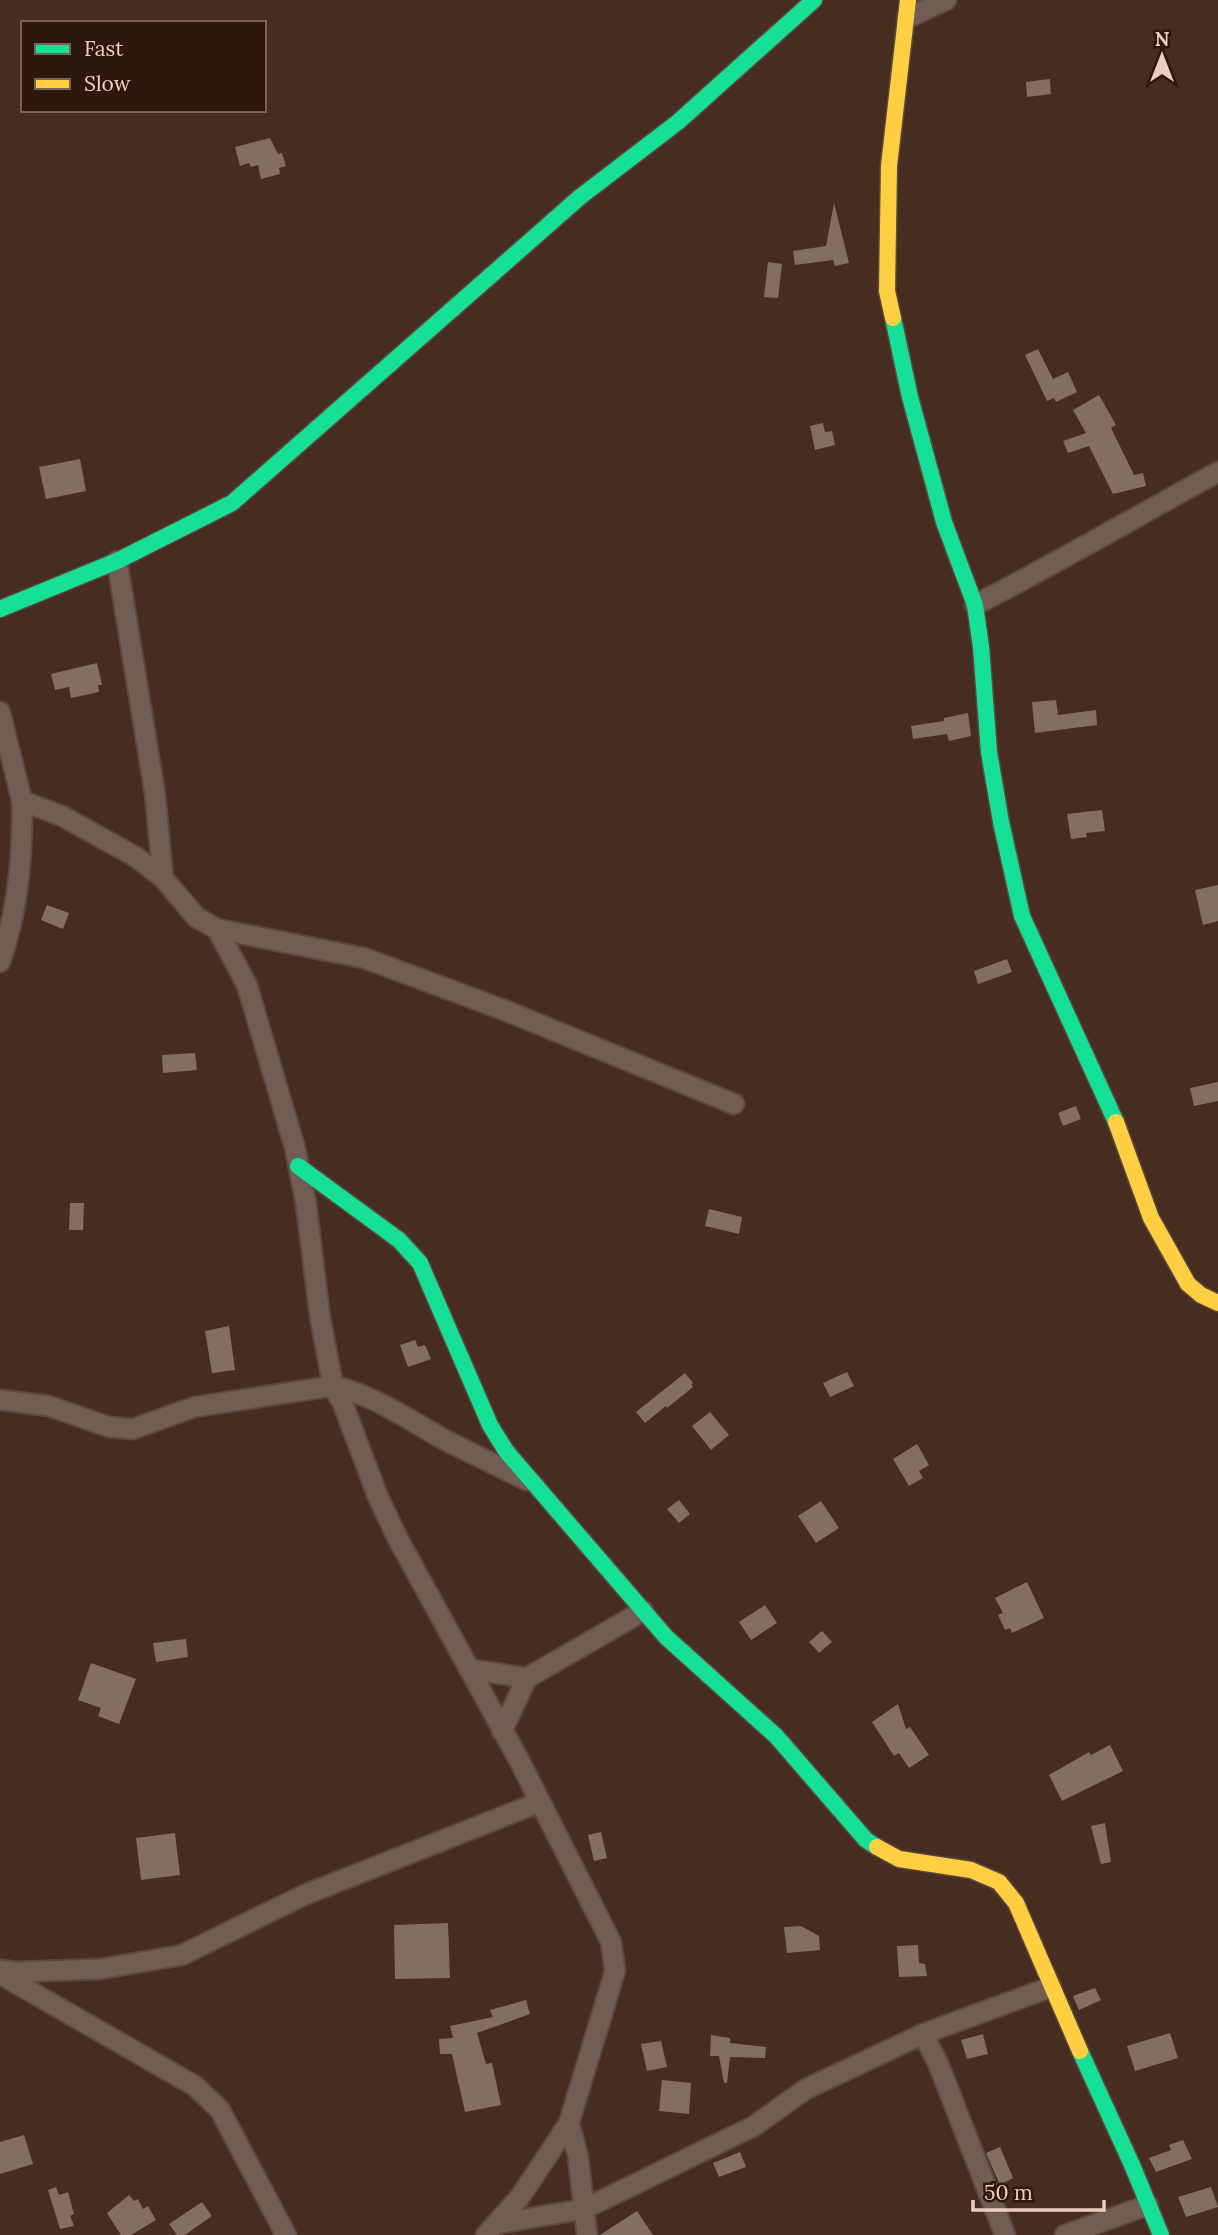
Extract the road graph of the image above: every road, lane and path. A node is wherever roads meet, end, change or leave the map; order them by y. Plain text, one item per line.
1 (814, 0) edge
2 (947, 0) edge
3 (908, 9) edge
4 (1218, 472) edge
5 (117, 561) junction
6 (975, 605) junction
7 (0, 608) edge
8 (0, 712) edge
9 (22, 800) junction
10 (163, 878) junction
11 (217, 929) junction
12 (0, 962) edge
13 (734, 1104) dead end
14 (298, 1166) junction
15 (1218, 1303) edge
16 (333, 1386) junction
17 (0, 1400) edge
18 (530, 1482) junction
19 (643, 1611) junction
20 (468, 1669) junction
21 (527, 1678) junction
22 (502, 1731) junction
23 (540, 1802) junction
24 (0, 1972) edge
25 (1051, 1987) junction
26 (923, 2034) junction
27 (569, 2123) junction
28 (1148, 2205) junction
29 (584, 2209) junction
30 (491, 2229) edge
31 (286, 2235) edge
32 (587, 2235) edge
33 (1005, 2235) edge
34 (1065, 2235) edge
35 (1161, 2235) edge

1 - 5 street
2 - 3 street
3 - 6 street
4 - 6 street
5 - 7 street
5 - 10 street
6 - 15 street
8 - 9 street
9 - 10 street
9 - 12 street
10 - 11 street
11 - 13 street
11 - 14 street
14 - 16 street
14 - 18 street
16 - 17 street
16 - 18 street
16 - 20 street
18 - 19 street
19 - 21 street
19 - 25 street
20 - 21 street
20 - 22 street
21 - 22 street
22 - 23 street
23 - 24 street
23 - 27 street
24 - 31 street
25 - 26 street
25 - 28 street
26 - 29 street
26 - 33 street
27 - 29 street
27 - 30 street
28 - 34 street
28 - 35 street
29 - 30 street
29 - 32 street

